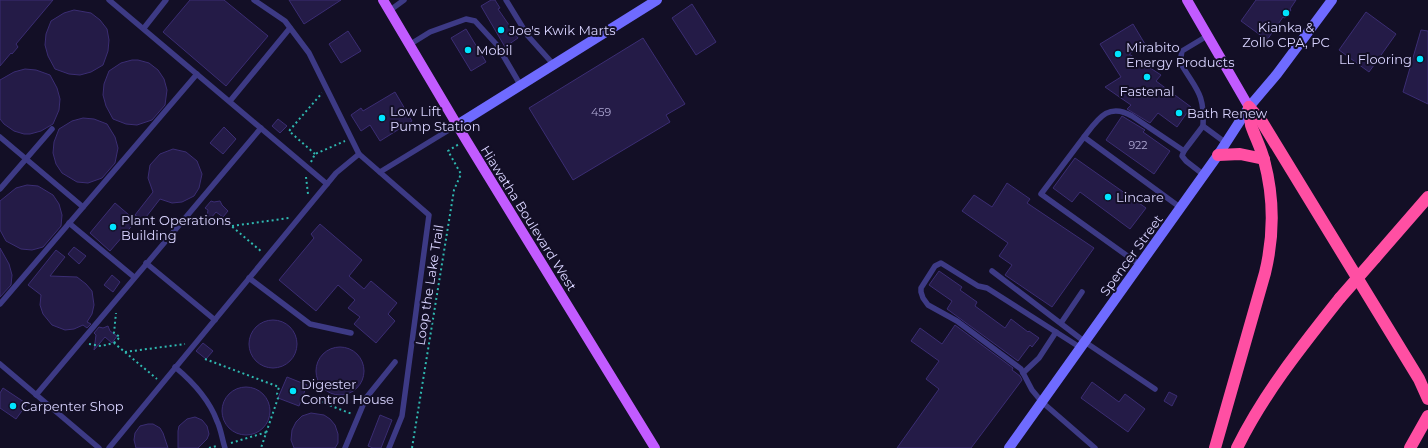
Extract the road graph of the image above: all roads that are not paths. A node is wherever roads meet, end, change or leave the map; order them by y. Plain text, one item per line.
1 (109, 0) edge
2 (166, 0) edge
3 (254, 0) edge
4 (383, 0) edge
5 (404, 0) edge
6 (506, 0) edge
7 (657, 0) edge
8 (1186, 0) edge
9 (1332, 0) edge
10 (389, 11) junction
11 (144, 28) junction
12 (290, 28) junction
13 (1207, 36) junction
14 (409, 45) junction
15 (554, 65) junction
16 (197, 74) junction
17 (521, 86) junction
18 (230, 102) junction
19 (1249, 107) junction
20 (458, 125) junction
21 (1203, 126) junction
22 (261, 128) junction
23 (52, 129) dead end
24 (0, 137) edge
25 (1084, 138) junction
26 (1226, 144) junction
27 (1184, 151) junction
28 (360, 154) junction
29 (1218, 155) junction
30 (26, 159) junction
31 (1264, 159) junction
32 (380, 172) junction
33 (1204, 175) junction
34 (327, 184) junction
35 (0, 189) edge
36 (1428, 196) edge
37 (83, 207) junction
38 (1181, 208) junction
39 (69, 223) junction
40 (146, 263) junction
41 (1140, 265) junction
42 (992, 272) dead end
43 (134, 278) junction
44 (249, 278) junction
45 (1082, 292) dead end
46 (0, 304) edge
47 (215, 320) junction
48 (1061, 323) junction
49 (1056, 332) junction
50 (351, 333) dead end
51 (1083, 345) junction
52 (395, 362) dead end
53 (0, 364) edge
54 (175, 367) junction
55 (1023, 372) junction
56 (1155, 389) dead end
57 (36, 394) junction
58 (1428, 399) edge
59 (1042, 402) junction
60 (1428, 416) edge
61 (1412, 445) edge
62 (224, 446) edge
63 (100, 448) edge
64 (109, 448) edge
65 (345, 448) edge
66 (389, 448) edge
67 (655, 448) edge
68 (1009, 448) edge
69 (1096, 448) edge
70 (1215, 448) edge
71 (1237, 448) edge

1 - 11 lane
2 - 11 lane
3 - 12 lane
4 - 10 main road, Hiawatha Boulevard West
5 - 10 lane
6 - 15 lane
7 - 15 main road
8 - 13 main road
9 - 19 main road, Spencer Street
10 - 14 main road, Hiawatha Boulevard West
11 - 16 lane
12 - 18 lane
12 - 28 lane
13 - 19 main road
13 - 21 lane
14 - 17 lane
14 - 20 main road, Hiawatha Boulevard West
15 - 17 main road
16 - 18 lane
16 - 37 lane
17 - 20 main road
18 - 22 lane
19 - 26 main road, Spencer Street
19 - 31 highway
19 - 58 highway
20 - 32 lane
20 - 67 main road, Hiawatha Boulevard West
21 - 26 lane
21 - 27 lane
22 - 34 lane
22 - 40 lane
23 - 30 lane
24 - 30 lane
25 - 27 lane
25 - 38 lane
25 - 41 lane
26 - 29 main road, Spencer Street
27 - 33 lane
28 - 32 lane
28 - 34 lane
29 - 31 highway
29 - 33 main road, Spencer Street
30 - 35 lane
30 - 37 lane
31 - 70 highway
32 - 66 lane
33 - 38 main road, Spencer Street
34 - 44 lane
36 - 71 highway, bridge
37 - 39 lane
38 - 41 main road, Spencer Street
39 - 43 lane
39 - 46 lane
40 - 43 lane
40 - 47 lane
41 - 51 main road, Spencer Street
42 - 48 lane
43 - 57 lane
44 - 47 lane
44 - 50 lane
45 - 48 lane
47 - 54 lane
48 - 51 lane
49 - 51 lane
49 - 55 lane
49 - 55 lane
51 - 56 lane
51 - 59 main road, Spencer Street
52 - 65 lane
53 - 57 lane
54 - 62 lane
54 - 64 lane
55 - 59 lane
57 - 63 lane
59 - 68 main road, Spencer Street
59 - 69 lane
60 - 61 highway

